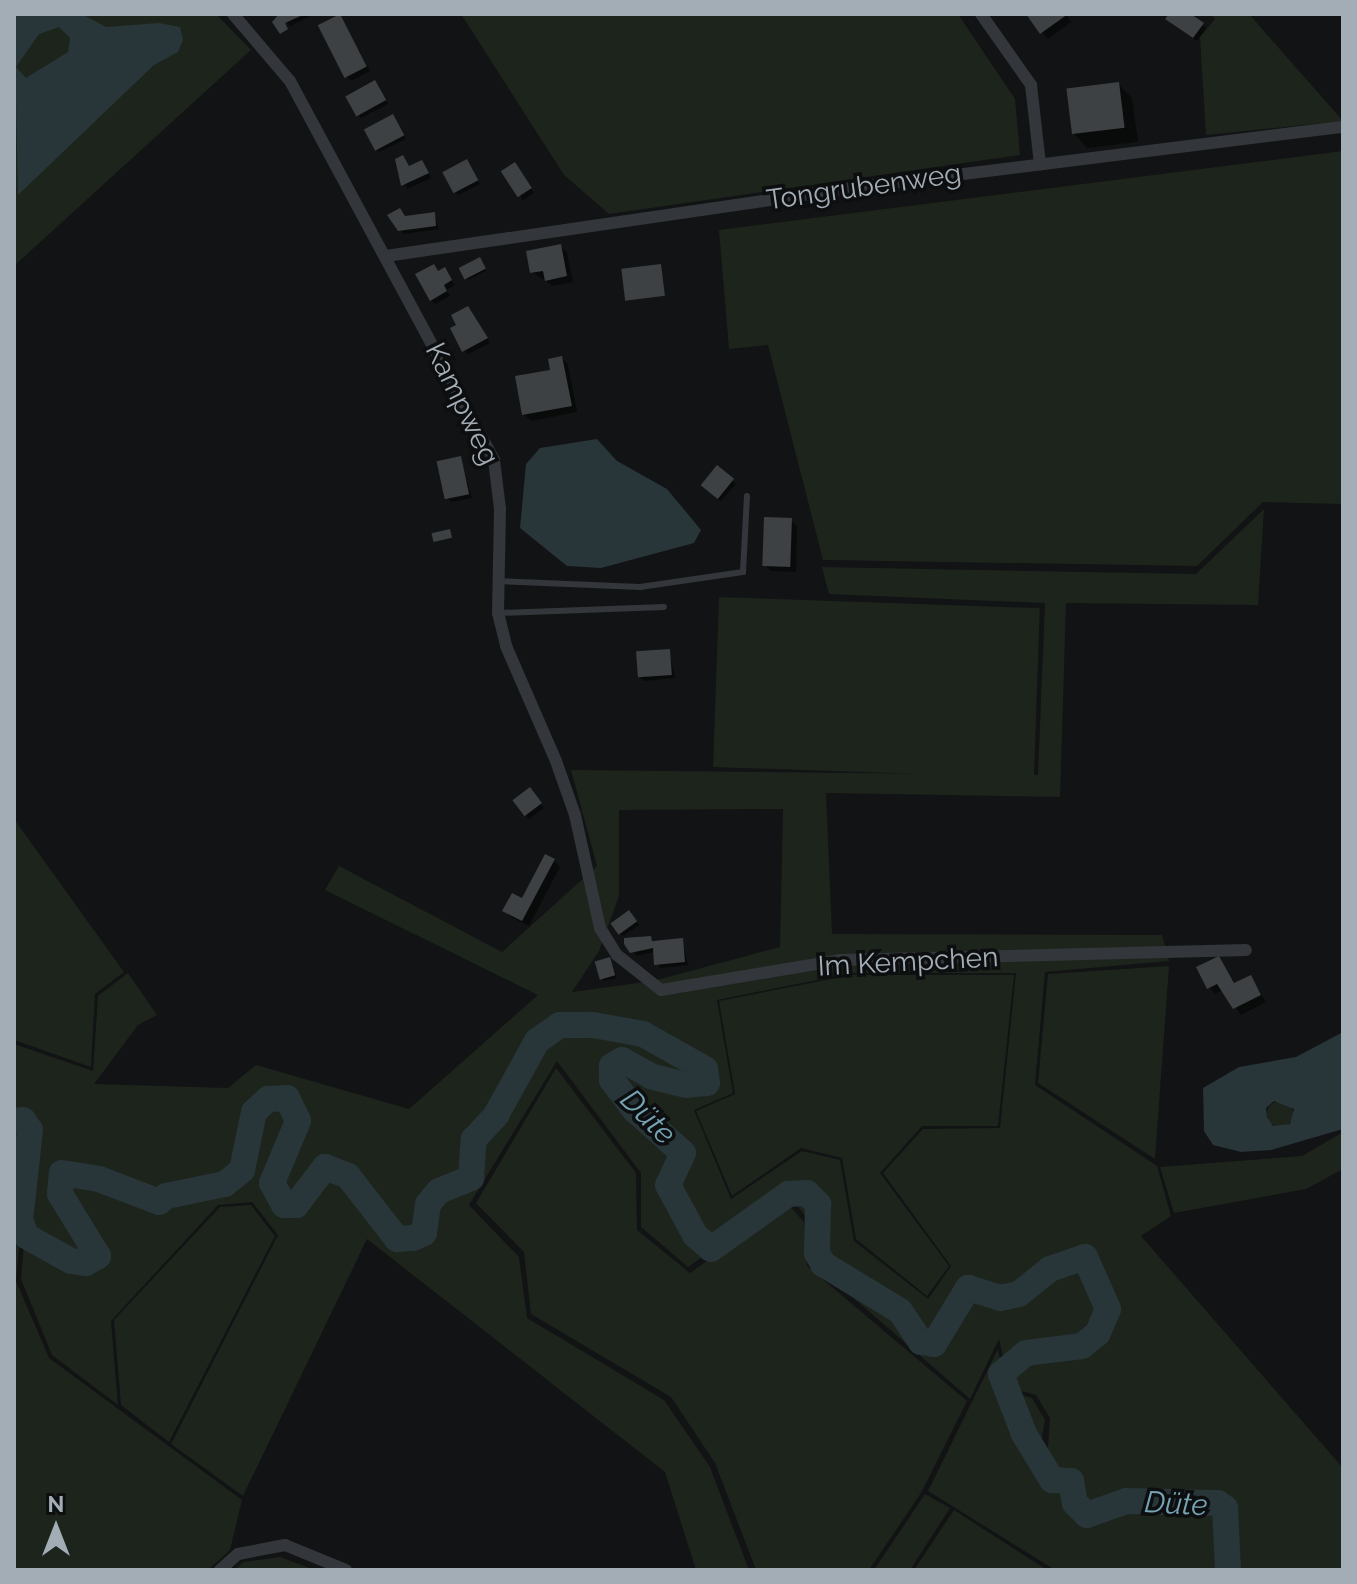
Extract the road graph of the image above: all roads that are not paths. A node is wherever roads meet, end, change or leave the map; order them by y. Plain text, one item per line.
1 (233, 14) edge
2 (981, 14) edge
3 (1343, 127) edge
4 (1040, 164) junction
5 (386, 256) junction
6 (747, 496) dead end
7 (497, 581) junction
8 (664, 607) dead end
9 (498, 613) junction
10 (600, 928) joint
11 (1246, 950) dead end
12 (220, 1570) edge
13 (346, 1570) edge

1 - 5 street, Kampweg
2 - 4 street
3 - 4 street, Tongrubenweg
4 - 5 street, Tongrubenweg
5 - 7 street, Kampweg
6 - 7 lane
7 - 9 street, Kampweg
8 - 9 lane
9 - 10 street, Kampweg
10 - 11 street, Im Kempchen
12 - 13 street

